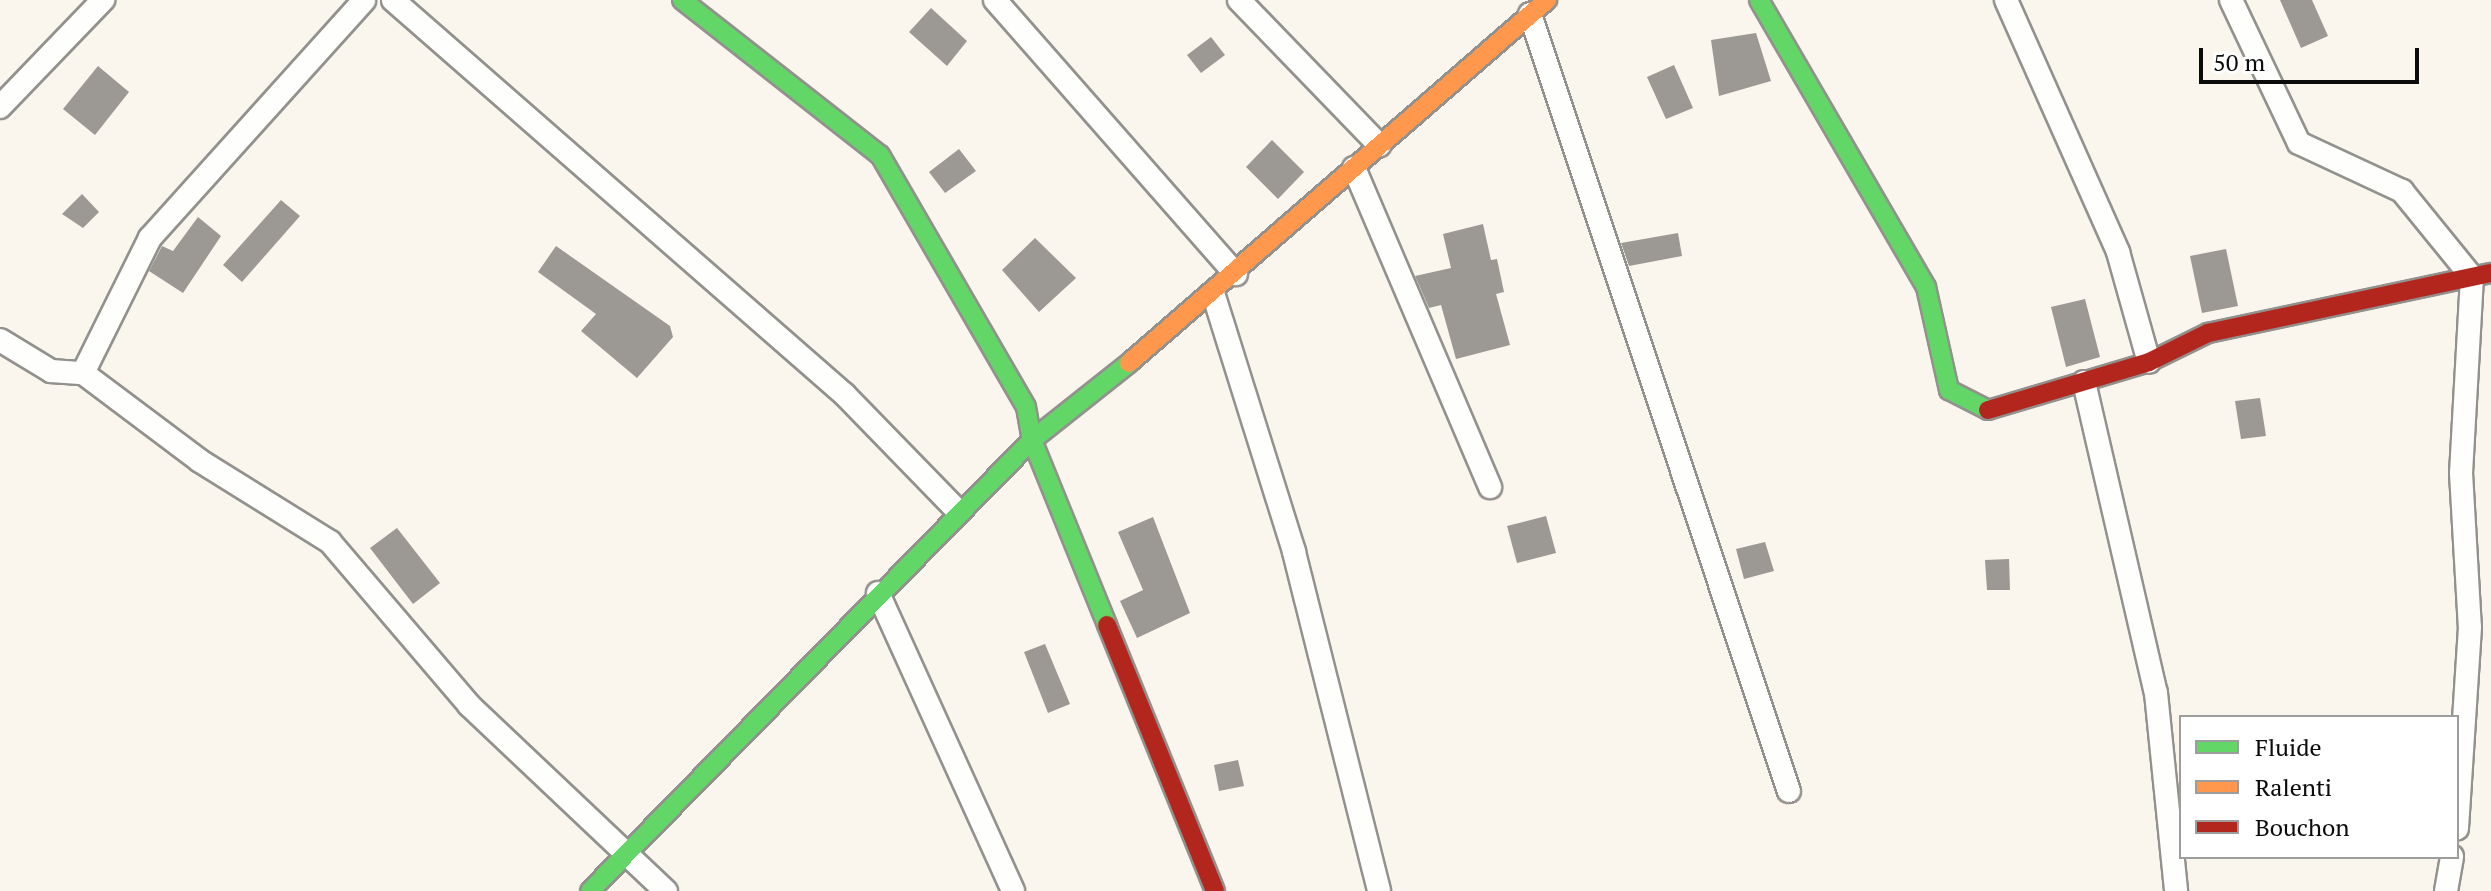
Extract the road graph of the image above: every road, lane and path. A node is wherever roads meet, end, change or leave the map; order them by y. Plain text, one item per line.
1 (103, 0) edge
2 (364, 0) edge
3 (393, 0) edge
4 (682, 0) edge
5 (995, 0) edge
6 (1239, 0) edge
7 (1759, 0) edge
8 (2006, 0) edge
9 (2231, 0) edge
10 (1539, 7) edge
11 (0, 107) edge
12 (1379, 145) junction
13 (1354, 168) junction
14 (1236, 274) junction
15 (2482, 275) edge
16 (1214, 296) junction
17 (0, 340) edge
18 (2149, 362) junction
19 (83, 373) junction
20 (2084, 382) junction
21 (1032, 440) junction
22 (1490, 487) dead end
23 (958, 511) junction
24 (878, 593) junction
25 (1789, 791) dead end
26 (2459, 803) edge
27 (625, 854) junction
28 (2452, 859) edge
29 (590, 891) edge
30 (666, 891) edge
31 (1013, 891) edge
32 (1215, 891) edge
33 (1379, 891) edge
34 (2176, 891) edge
35 (2446, 891) edge

1 - 11 street
2 - 19 street
3 - 23 street
4 - 21 street
5 - 14 street
6 - 12 street
7 - 20 street
8 - 18 street
9 - 15 street
10 - 12 street
10 - 25 street
12 - 13 street
13 - 14 street
13 - 22 street
14 - 16 street
15 - 18 street
15 - 26 street
16 - 21 street
16 - 33 street
17 - 19 street
18 - 20 street
19 - 27 street
20 - 34 street
21 - 23 street
21 - 32 street
23 - 24 street
24 - 27 street
24 - 31 street
27 - 29 street
27 - 30 street
28 - 35 street

